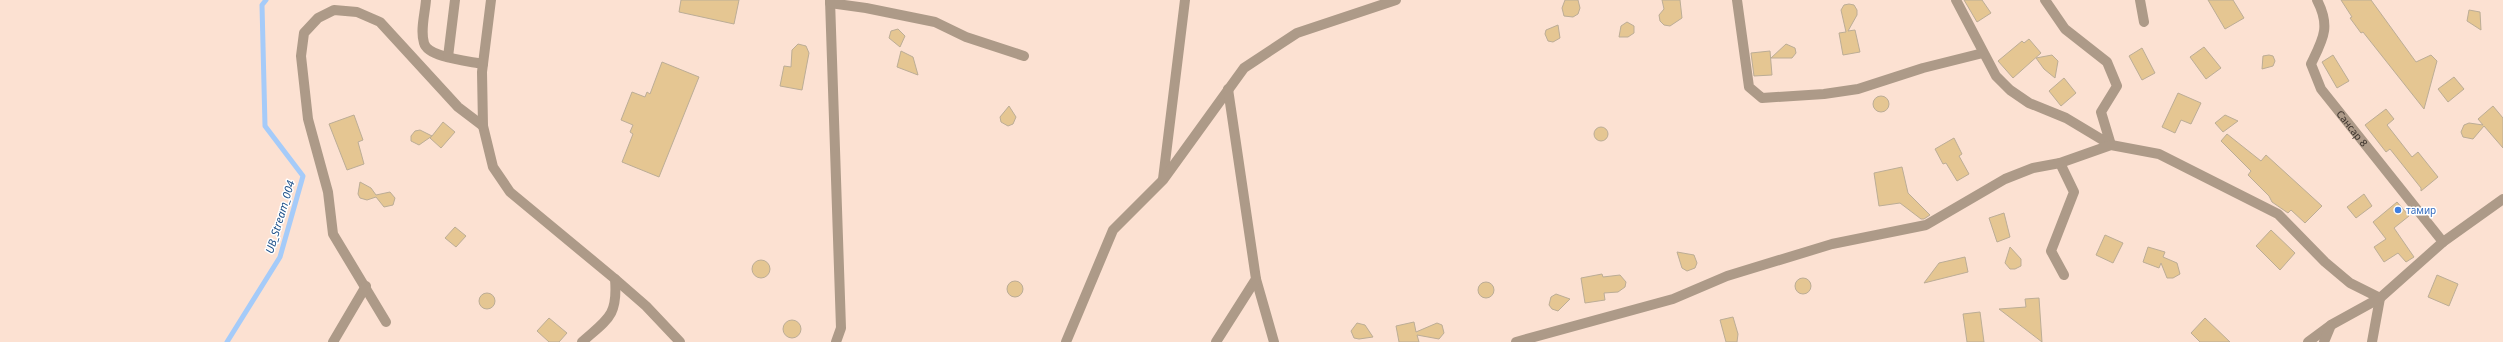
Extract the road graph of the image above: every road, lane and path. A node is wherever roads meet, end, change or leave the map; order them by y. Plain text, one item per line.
1 (426, 0) edge
2 (455, 0) edge
3 (491, 0) edge
4 (1185, 0) edge
5 (1396, 0) edge
6 (1736, 0) edge
7 (1956, 0) edge
8 (2045, 0) edge
9 (2140, 0) edge
10 (2317, 0) edge
11 (830, 2) edge
12 (2144, 22) dead end
13 (1983, 53) junction
14 (1024, 56) dead end
15 (448, 57) junction
16 (483, 64) junction
17 (1228, 89) junction
18 (483, 126) junction
19 (2111, 145) junction
20 (2060, 163) junction
21 (1163, 180) junction
22 (2503, 199) edge
23 (2443, 242) junction
24 (2064, 275) dead end
25 (615, 279) junction
26 (1256, 279) junction
27 (366, 286) junction
28 (2380, 298) junction
29 (386, 322) dead end
30 (2330, 325) junction
31 (333, 342) edge
32 (582, 342) edge
33 (680, 342) edge
34 (836, 342) edge
35 (1066, 342) edge
36 (1216, 342) edge
37 (1274, 342) edge
38 (1516, 342) edge
39 (2308, 342) edge
40 (2324, 342) edge
41 (2372, 342) edge

1 - 15 street
2 - 15 street
3 - 16 street
4 - 21 street
5 - 17 street
6 - 13 street
7 - 13 street
8 - 19 street
9 - 12 street
10 - 23 street, Сансар 8
11 - 14 street
11 - 34 street
13 - 19 street
15 - 16 street
16 - 18 street
17 - 21 street
17 - 26 street
18 - 25 street
18 - 27 street
19 - 20 street
19 - 28 street
20 - 24 street
20 - 38 street
21 - 35 street
22 - 23 street
23 - 28 street
25 - 32 street
25 - 33 street
26 - 36 street
26 - 37 street
27 - 29 street
27 - 31 street
28 - 30 street
28 - 41 street
30 - 39 street
30 - 40 street

